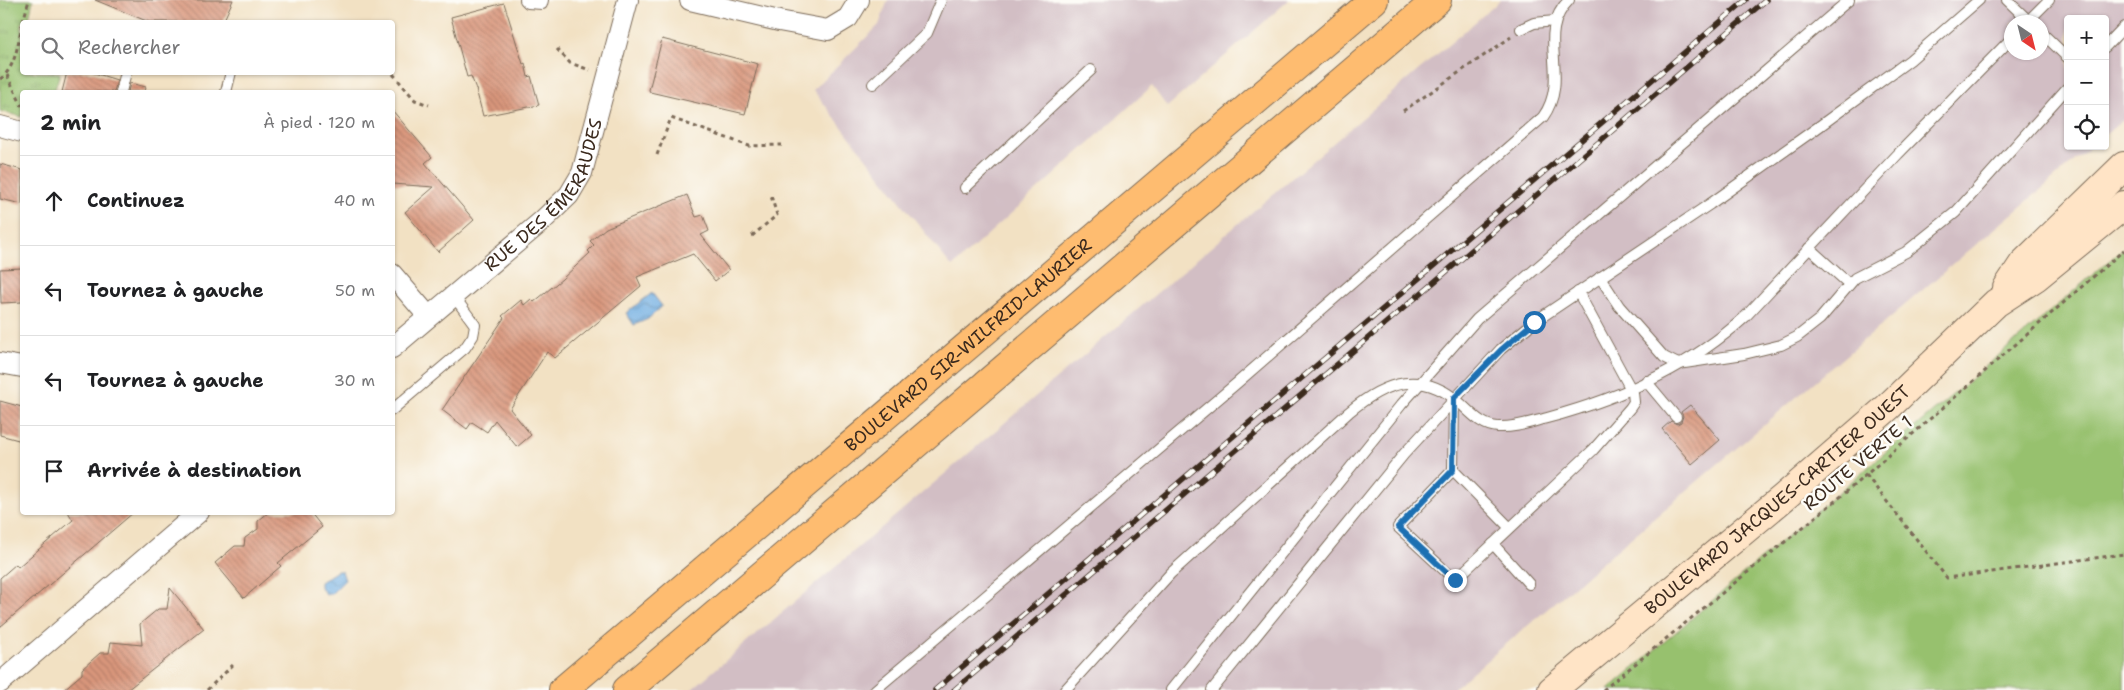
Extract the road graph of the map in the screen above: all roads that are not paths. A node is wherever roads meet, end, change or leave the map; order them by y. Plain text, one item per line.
1 (525, 0) edge
2 (543, 0) edge
3 (628, 0) edge
4 (690, 0) edge
5 (859, 0) edge
6 (941, 0) edge
7 (1374, 0) edge
8 (1437, 0) edge
9 (1569, 0) edge
10 (1848, 0) edge
11 (1979, 0) edge
12 (2008, 0) edge
13 (2049, 0) edge
14 (2022, 15) edge
15 (2035, 15) edge
16 (1555, 21) junction
17 (2124, 27) edge
18 (1521, 29) road end
19 (2049, 40) edge
20 (2109, 43) edge
21 (2004, 46) edge
22 (2064, 54) edge
23 (1091, 70) dead end
24 (125, 75) edge
25 (230, 75) edge
26 (873, 84) dead end
27 (122, 90) edge
28 (226, 90) edge
29 (2064, 91) edge
30 (0, 126) edge
31 (20, 131) edge
32 (2124, 166) edge
33 (965, 188) dead end
34 (2124, 204) edge
35 (1809, 248) junction
36 (1600, 277) junction
37 (395, 278) edge
38 (1849, 284) junction
39 (1578, 292) junction
40 (453, 295) junction
41 (1996, 303) junction
42 (428, 316) junction
43 (395, 345) edge
44 (0, 363) edge
45 (1678, 364) junction
46 (20, 367) edge
47 (1646, 381) junction
48 (1420, 383) junction
49 (1630, 388) junction
50 (1454, 398) junction
51 (395, 407) edge
52 (1676, 416) dead end
53 (1453, 470) junction
54 (193, 515) edge
55 (1510, 528) junction
56 (1493, 544) junction
57 (1529, 584) dead end
58 (0, 683) edge
59 (563, 690) edge
60 (627, 690) edge
61 (875, 690) edge
62 (1065, 690) edge
63 (1171, 690) edge
64 (1212, 690) edge
65 (1552, 690) edge

1 - 2 lane
3 - 40 street, RUE DES ÉMERAUDES
4 - 5 street
6 - 26 lane
7 - 59 highway, BOULEVARD SIR-WILFRID-LAURIER
8 - 60 highway
9 - 16 lane
10 - 48 lane
11 - 36 lane
12 - 14 lane
13 - 15 lane
16 - 18 lane
16 - 61 lane
17 - 20 lane
19 - 22 lane
21 - 35 lane
23 - 33 lane
24 - 27 lane
25 - 28 lane
29 - 38 lane
30 - 31 street
32 - 41 main road, BOULEVARD JACQUES-CARTIER OUEST
34 - 41 main road, BOULEVARD JACQUES-CARTIER OUEST
35 - 38 lane
35 - 45 lane
36 - 39 lane
36 - 45 lane
37 - 42 street
38 - 45 lane
39 - 49 lane
39 - 50 lane
40 - 42 street, RUE DES ÉMERAUDES
40 - 51 lane
41 - 65 main road, BOULEVARD JACQUES-CARTIER OUEST
42 - 43 street, RUE DES ÉMERAUDES
44 - 46 street
45 - 47 lane
47 - 49 lane
47 - 52 lane
48 - 50 lane
48 - 62 lane
48 - 63 lane
49 - 50 lane
49 - 55 lane
50 - 53 lane
50 - 64 lane
53 - 55 lane
53 - 56 lane
54 - 58 street
55 - 56 lane
56 - 57 lane

